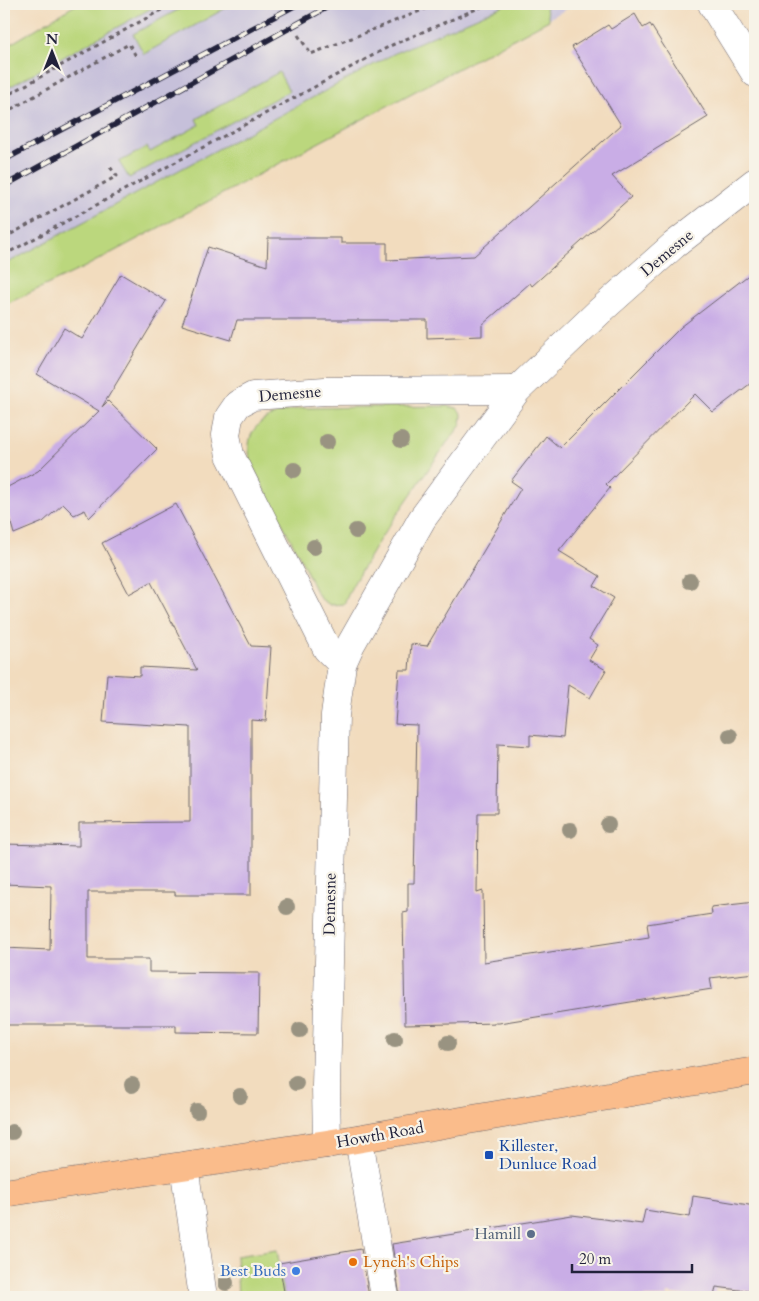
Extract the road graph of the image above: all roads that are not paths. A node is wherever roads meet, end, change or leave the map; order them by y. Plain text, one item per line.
1 (712, 4) edge
2 (755, 73) edge
3 (755, 182) edge
4 (517, 390) junction
5 (342, 664) junction
6 (755, 1071) edge
7 (359, 1139) junction
8 (328, 1144) junction
9 (184, 1166) junction
10 (4, 1193) edge
11 (202, 1297) edge
12 (385, 1297) edge

1 - 2 street
3 - 4 street, Demesne
4 - 5 street, Demesne
4 - 5 street, Demesne
5 - 8 street, Demesne
6 - 7 main road, Howth Road
7 - 8 main road, Howth Road
7 - 12 street
8 - 9 main road, Howth Road
9 - 10 main road, Howth Road
9 - 11 street

